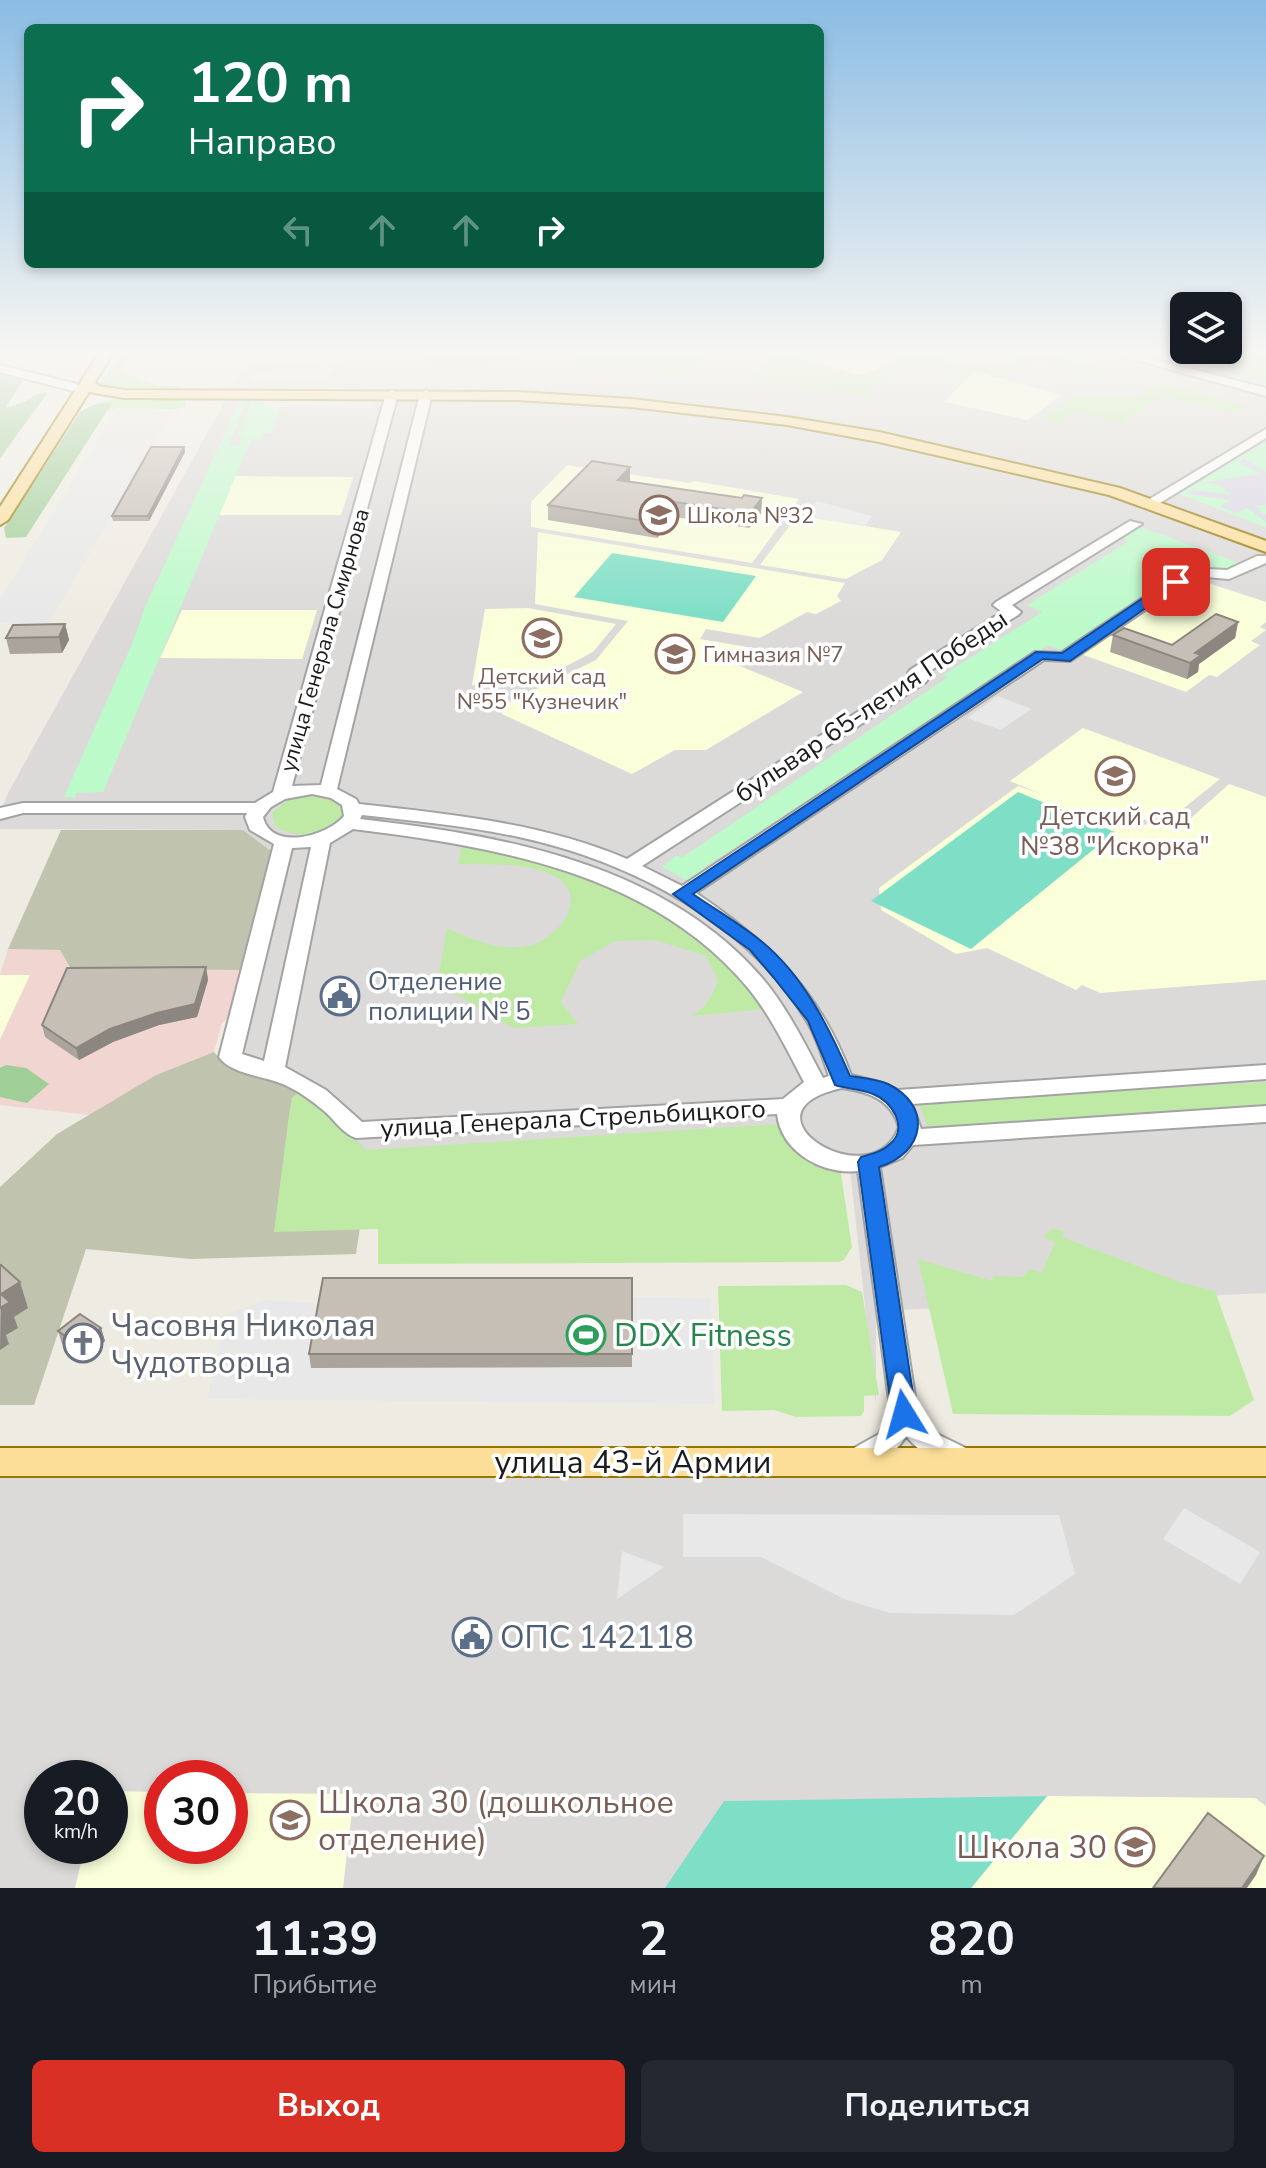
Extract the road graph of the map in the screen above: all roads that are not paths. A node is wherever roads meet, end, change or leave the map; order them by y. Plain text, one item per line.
1 (38, 443) edge
2 (48, 443) edge
3 (383, 443) edge
4 (408, 443) edge
5 (905, 443) edge
6 (1249, 443) edge
7 (1010, 467) junction
8 (1114, 491) junction
9 (0, 497) edge
10 (1096, 497) junction
11 (1150, 503) junction
12 (0, 520) edge
13 (1135, 524) dead end
14 (1265, 556) edge
15 (361, 573) junction
16 (328, 791) junction
17 (281, 794) junction
18 (256, 813) junction
19 (0, 816) edge
20 (351, 816) junction
21 (322, 839) junction
22 (284, 841) junction
23 (573, 856) junction
24 (628, 867) junction
25 (682, 894) junction
26 (723, 921) junction
27 (701, 934) junction
28 (273, 1071) junction
29 (1266, 1072) edge
30 (842, 1081) junction
31 (816, 1085) junction
32 (895, 1098) junction
33 (790, 1106) junction
34 (1266, 1114) edge
35 (907, 1138) junction
36 (868, 1162) junction
37 (904, 1414) junction
38 (0, 1462) edge
39 (969, 1462) junction
40 (1266, 1462) edge
41 (852, 1463) junction

1 - 9 main road
2 - 12 main road
3 - 15 street, улица Генерала Смирнова
4 - 15 street, улица Генерала Смирнова
5 - 7 main road
6 - 11 street
7 - 8 main road
7 - 10 main road
8 - 10 main road
8 - 11 main road
10 - 14 main road
11 - 14 main road
13 - 24 street, бульвар 65-летия Победы
14 - 25 street, бульвар 65-летия Победы
15 - 16 street, улица Генерала Смирнова
15 - 17 street, улица Генерала Смирнова
16 - 17 street
16 - 20 street
17 - 18 street
18 - 19 street
18 - 22 street
20 - 21 street
20 - 23 street
21 - 22 street
21 - 28 street
22 - 28 street
23 - 24 street
23 - 27 street
24 - 25 street
25 - 26 street
26 - 27 street
26 - 30 street
27 - 31 street
28 - 33 street, улица Генерала Стрельбицкого
29 - 32 street
30 - 31 street
30 - 32 street
31 - 33 street
32 - 35 street
33 - 36 street
34 - 35 street
35 - 36 street
36 - 37 street
37 - 39 street
37 - 41 street
38 - 41 main road, улица 43-й Армии
39 - 40 main road, улица 43-й Армии
39 - 41 main road, улица 43-й Армии

